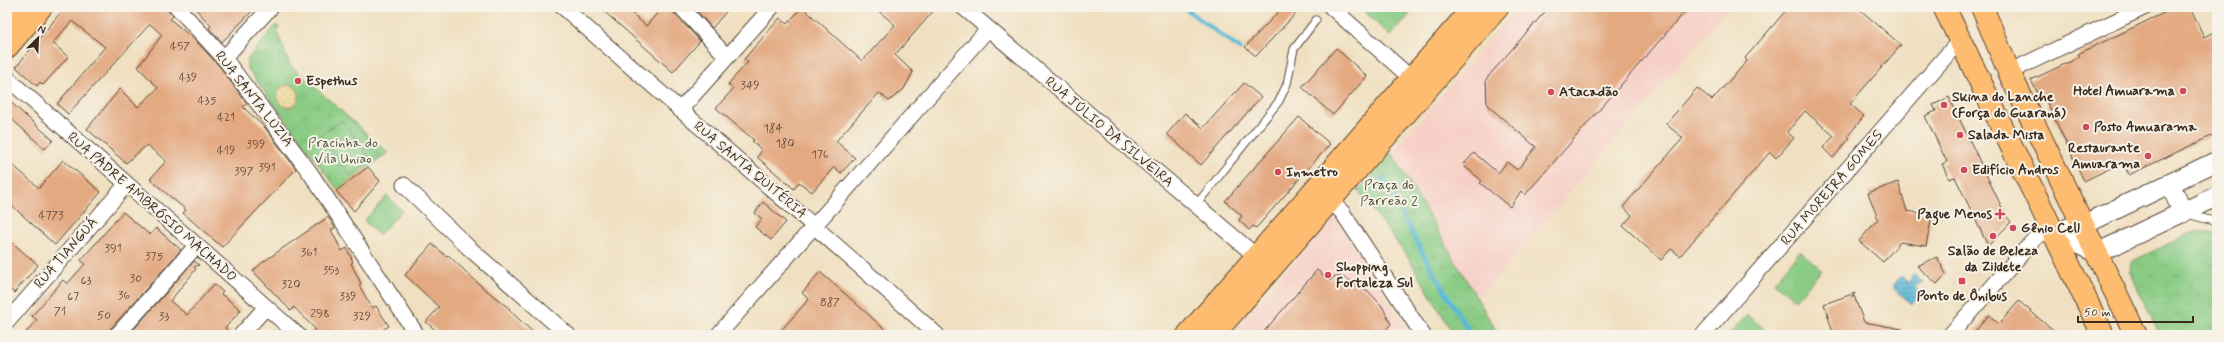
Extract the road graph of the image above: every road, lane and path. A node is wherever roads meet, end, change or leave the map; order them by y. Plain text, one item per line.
1 (17, 7) edge
2 (41, 7) edge
3 (177, 7) edge
4 (271, 7) edge
5 (562, 7) edge
6 (681, 7) edge
7 (772, 7) edge
8 (963, 7) edge
9 (1331, 7) edge
10 (1474, 7) edge
11 (1498, 7) edge
12 (1944, 7) edge
13 (1982, 7) edge
14 (2145, 7) edge
15 (7, 18) edge
16 (1316, 20) dead end
17 (988, 29) junction
18 (1960, 40) junction
19 (7, 47) edge
20 (727, 57) junction
21 (224, 58) junction
22 (2009, 72) junction
23 (7, 78) edge
24 (1412, 79) junction
25 (680, 110) junction
26 (1357, 155) junction
27 (2217, 161) edge
28 (2170, 184) junction
29 (126, 185) junction
30 (404, 185) dead end
31 (2217, 196) edge
32 (1330, 201) junction
33 (1196, 205) junction
34 (2183, 213) junction
35 (2217, 222) edge
36 (2083, 225) junction
37 (816, 226) junction
38 (2053, 232) junction
39 (196, 246) junction
40 (2097, 253) junction
41 (1256, 256) junction
42 (266, 308) junction
43 (7, 322) edge
44 (117, 335) edge
45 (241, 335) edge
46 (298, 335) edge
47 (418, 335) edge
48 (568, 335) edge
49 (718, 335) edge
50 (937, 335) edge
51 (1188, 335) edge
52 (1213, 335) edge
53 (1423, 335) edge
54 (1704, 335) edge
55 (1950, 335) edge
56 (2103, 335) edge
57 (2136, 335) edge

1 - 15 main road
2 - 19 main road
3 - 21 street, RUA SANTA LUZIA
4 - 21 street
5 - 25 street, RUA SANTA QUITÉRIA
6 - 20 street
7 - 20 street
8 - 17 street, RUA JÚLIO DA SILVEIRA
9 - 24 street
10 - 24 main road
11 - 26 main road
12 - 18 main road
13 - 22 main road
14 - 22 street
16 - 33 lane
17 - 33 street, RUA JÚLIO DA SILVEIRA
17 - 37 street
18 - 38 main road
18 - 54 street, RUA MOREIRA GOMES
20 - 25 street
21 - 47 street, RUA SANTA LUZIA
22 - 36 main road
23 - 29 street, RUA PADRE AMBRÓSIO MACHADO
24 - 26 main road
25 - 37 street, RUA SANTA QUITÉRIA
26 - 32 main road
26 - 41 main road
27 - 28 street
28 - 34 street
28 - 36 street
29 - 39 street, RUA PADRE AMBRÓSIO MACHADO
29 - 43 street, RUA TIANGUÁ
30 - 48 street
31 - 34 street
32 - 52 main road
32 - 53 street
33 - 41 street, RUA JÚLIO DA SILVEIRA
34 - 35 lane
34 - 40 street
36 - 38 street
36 - 40 main road
37 - 49 street
37 - 50 street, RUA SANTA QUITÉRIA
38 - 40 street
38 - 55 street
38 - 56 main road
39 - 42 street, RUA PADRE AMBRÓSIO MACHADO
39 - 44 street
40 - 57 main road
41 - 51 main road
42 - 45 street
42 - 46 street, RUA PADRE AMBRÓSIO MACHADO

